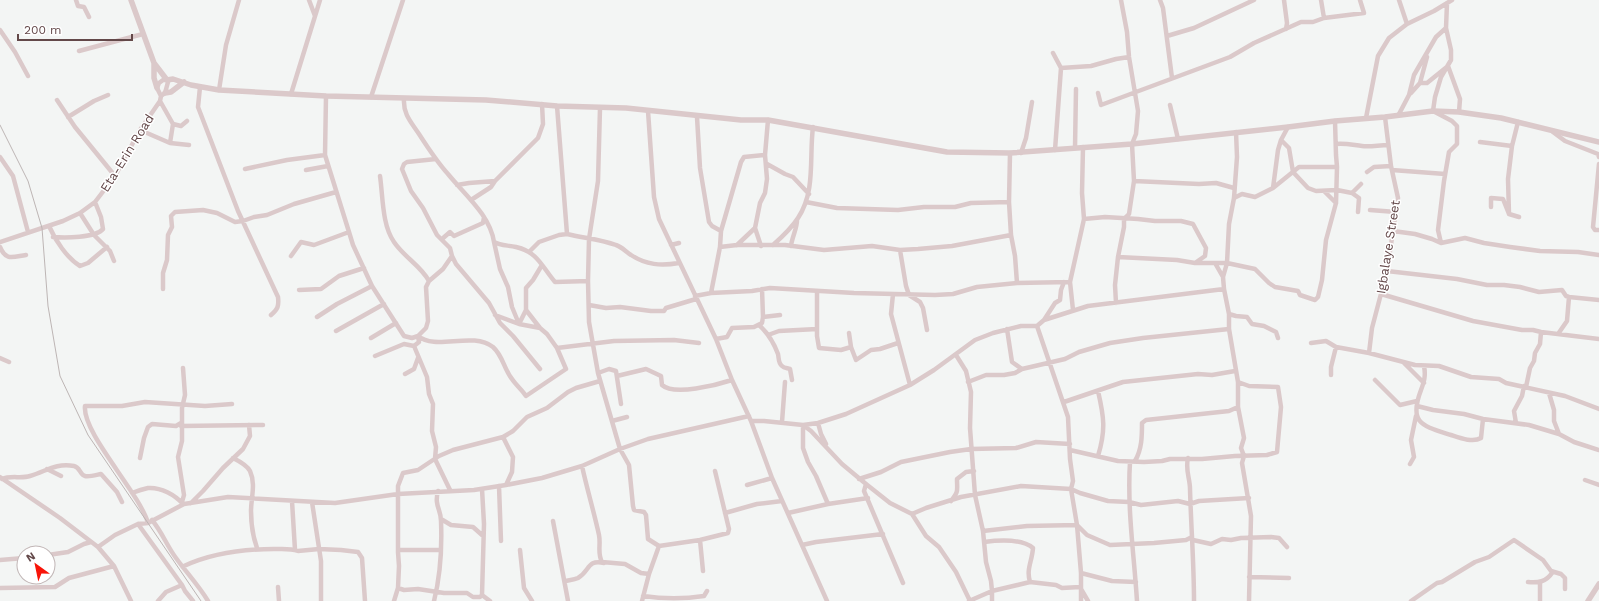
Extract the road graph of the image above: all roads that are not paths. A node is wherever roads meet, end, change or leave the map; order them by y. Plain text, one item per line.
1 (76, 0) edge
2 (131, 0) edge
3 (239, 0) edge
4 (309, 0) edge
5 (320, 0) edge
6 (403, 0) edge
7 (1121, 0) edge
8 (1160, 0) edge
9 (1254, 0) edge
10 (1284, 0) edge
11 (1321, 0) edge
12 (1360, 0) edge
13 (1399, 0) edge
14 (1452, 0) edge
15 (1244, 2) edge
16 (1447, 3) junction
17 (315, 16) junction
18 (89, 17) dead end
19 (1324, 18) junction
20 (1407, 24) junction
21 (1286, 28) junction
22 (1446, 28) junction
23 (0, 30) edge
24 (143, 34) junction
25 (1167, 36) junction
26 (79, 51) dead end
27 (1429, 51) junction
28 (1053, 53) dead end
29 (1129, 57) junction
30 (154, 63) junction
31 (1448, 66) junction
32 (1061, 68) junction
33 (28, 76) dead end
34 (1172, 78) junction
35 (167, 80) junction
36 (184, 82) junction
37 (1420, 83) junction
38 (200, 87) junction
39 (157, 88) junction
40 (1076, 89) dead end
41 (219, 90) junction
42 (1134, 93) junction
43 (291, 94) junction
44 (1098, 94) dead end
45 (108, 95) dead end
46 (1409, 95) junction
47 (162, 96) junction
48 (326, 96) junction
49 (371, 97) junction
50 (404, 98) junction
51 (56, 100) dead end
52 (1032, 102) dead end
53 (542, 104) junction
54 (1170, 105) dead end
55 (557, 106) junction
56 (600, 108) junction
57 (648, 111) junction
58 (1433, 111) junction
59 (1459, 112) junction
60 (1399, 114) junction
61 (68, 117) junction
62 (697, 117) junction
63 (1385, 117) junction
64 (1366, 118) junction
65 (768, 120) junction
66 (187, 121) dead end
67 (1335, 121) junction
68 (1518, 122) junction
69 (173, 124) junction
70 (814, 127) junction
71 (1288, 127) junction
72 (140, 130) junction
73 (1550, 130) junction
74 (1236, 132) junction
75 (1178, 139) junction
76 (1282, 140) junction
77 (1480, 142) dead end
78 (1599, 142) edge
79 (170, 143) junction
80 (1132, 144) junction
81 (1336, 144) junction
82 (189, 145) dead end
83 (1388, 145) junction
84 (1512, 146) junction
85 (1083, 147) junction
86 (1075, 148) junction
87 (1055, 150) junction
88 (1010, 153) junction
89 (1021, 153) junction
90 (325, 155) junction
91 (765, 155) junction
92 (0, 157) edge
93 (1599, 157) edge
94 (436, 159) junction
95 (767, 164) junction
96 (1599, 164) edge
97 (328, 166) junction
98 (1337, 167) junction
99 (1392, 168) junction
100 (246, 169) dead end
101 (306, 170) dead end
102 (1293, 172) junction
103 (1367, 172) dead end
104 (1445, 174) junction
105 (115, 176) junction
106 (380, 176) dead end
107 (495, 181) junction
108 (1134, 181) junction
109 (1361, 184) dead end
110 (458, 185) junction
111 (1234, 186) junction
112 (1273, 188) junction
113 (1337, 190) junction
114 (1324, 191) junction
115 (336, 192) junction
116 (1352, 193) junction
117 (809, 194) junction
118 (1234, 198) junction
119 (471, 200) junction
120 (95, 202) junction
121 (806, 202) junction
122 (1009, 202) junction
123 (1336, 203) junction
124 (1491, 207) dead end
125 (1370, 210) dead end
126 (1358, 212) dead end
127 (1396, 212) junction
128 (80, 213) junction
129 (1509, 214) junction
130 (484, 217) junction
131 (1520, 217) dead end
132 (1084, 219) junction
133 (1124, 219) junction
134 (797, 220) junction
135 (243, 221) junction
136 (49, 226) junction
137 (754, 228) junction
138 (1599, 230) edge
139 (721, 231) junction
140 (1393, 231) junction
141 (28, 232) junction
142 (349, 232) junction
143 (567, 234) junction
144 (94, 235) junction
145 (1011, 236) junction
146 (53, 237) junction
147 (442, 239) junction
148 (589, 239) junction
149 (0, 242) edge
150 (494, 242) junction
151 (679, 243) dead end
152 (1441, 243) junction
153 (671, 245) junction
154 (737, 245) junction
155 (761, 246) junction
156 (772, 246) junction
157 (791, 246) junction
158 (0, 247) edge
159 (107, 247) junction
160 (720, 247) junction
161 (900, 250) junction
162 (529, 252) junction
163 (26, 255) dead end
164 (1599, 255) edge
165 (292, 256) dead end
166 (452, 256) junction
167 (1118, 257) junction
168 (114, 261) dead end
169 (678, 263) junction
170 (1215, 263) junction
171 (1227, 263) junction
172 (1194, 264) junction
173 (542, 265) junction
174 (364, 268) junction
175 (1387, 271) junction
176 (1223, 277) junction
177 (429, 281) junction
178 (588, 281) junction
179 (1064, 282) junction
180 (1070, 282) junction
181 (1018, 283) junction
182 (372, 286) junction
183 (163, 289) dead end
184 (762, 289) junction
185 (1224, 289) junction
186 (299, 290) dead end
187 (817, 291) junction
188 (711, 293) junction
189 (893, 294) junction
190 (1381, 294) junction
191 (909, 296) junction
192 (1569, 297) junction
193 (695, 298) junction
194 (1599, 300) edge
195 (1116, 303) junction
196 (384, 304) junction
197 (589, 305) junction
198 (526, 310) junction
199 (1073, 310) junction
200 (1229, 314) junction
201 (271, 315) dead end
202 (495, 315) junction
203 (780, 315) dead end
204 (317, 317) dead end
205 (764, 317) junction
206 (1044, 320) junction
207 (396, 323) junction
208 (519, 324) junction
209 (759, 325) junction
210 (1037, 326) junction
211 (540, 328) junction
212 (817, 329) junction
213 (1007, 329) junction
214 (1229, 329) junction
215 (927, 330) dead end
216 (336, 331) dead end
217 (1542, 332) junction
218 (849, 333) dead end
219 (1558, 334) junction
220 (768, 335) junction
221 (418, 336) junction
222 (371, 338) dead end
223 (1278, 338) dead end
224 (716, 339) junction
225 (1599, 339) edge
226 (592, 343) junction
227 (699, 343) dead end
228 (898, 343) junction
229 (1311, 343) dead end
230 (414, 346) junction
231 (851, 347) junction
232 (1336, 347) junction
233 (557, 348) junction
234 (1369, 353) junction
235 (956, 355) junction
236 (375, 356) dead end
237 (0, 358) edge
238 (418, 358) junction
239 (9, 362) dead end
240 (1012, 362) junction
241 (1050, 363) junction
242 (1404, 363) junction
243 (1424, 366) junction
244 (183, 368) dead end
245 (423, 368) junction
246 (414, 369) junction
247 (540, 369) dead end
248 (1022, 369) junction
249 (1235, 371) junction
250 (598, 373) junction
251 (1010, 373) junction
252 (405, 374) dead end
253 (1331, 375) dead end
254 (617, 376) junction
255 (732, 380) junction
256 (792, 380) dead end
257 (1375, 380) dead end
258 (600, 382) junction
259 (785, 382) dead end
260 (968, 382) junction
261 (1238, 382) junction
262 (1424, 383) junction
263 (910, 385) junction
264 (1525, 387) junction
265 (1098, 390) junction
266 (1549, 393) junction
267 (1064, 402) junction
268 (232, 404) dead end
269 (621, 404) dead end
270 (1417, 404) junction
271 (182, 405) junction
272 (1238, 407) junction
273 (1598, 407) edge
274 (749, 416) junction
275 (1416, 416) junction
276 (627, 417) dead end
277 (1483, 419) junction
278 (612, 420) junction
279 (752, 421) junction
280 (782, 422) junction
281 (818, 423) junction
282 (1516, 423) junction
283 (181, 424) junction
284 (249, 425) junction
285 (263, 425) dead end
286 (803, 425) junction
287 (1559, 434) junction
288 (503, 437) junction
289 (1070, 444) junction
290 (828, 448) junction
291 (620, 449) junction
292 (971, 449) junction
293 (1070, 450) junction
294 (1599, 450) edge
295 (1098, 456) junction
296 (1235, 456) junction
297 (1244, 456) junction
298 (140, 458) dead end
299 (233, 458) junction
300 (1188, 458) junction
301 (435, 459) junction
302 (1133, 461) junction
303 (1242, 463) junction
304 (1410, 464) dead end
305 (582, 466) junction
306 (47, 469) junction
307 (715, 470) dead end
308 (974, 470) junction
309 (61, 476) dead end
310 (1, 477) edge
311 (772, 478) junction
312 (859, 479) junction
313 (1585, 480) dead end
314 (866, 484) junction
315 (506, 485) junction
316 (747, 485) dead end
317 (1599, 485) edge
318 (499, 486) junction
319 (482, 489) junction
320 (1071, 489) junction
321 (450, 490) junction
322 (438, 492) junction
323 (132, 493) junction
324 (428, 493) junction
325 (398, 494) junction
326 (975, 495) junction
327 (252, 498) junction
328 (868, 498) junction
329 (1249, 498) junction
330 (435, 500) junction
331 (292, 501) junction
332 (782, 501) junction
333 (950, 501) junction
334 (122, 502) dead end
335 (312, 502) junction
336 (1129, 502) junction
337 (183, 503) junction
338 (191, 503) junction
339 (828, 504) junction
340 (1190, 504) junction
341 (725, 513) junction
342 (788, 513) junction
343 (912, 514) junction
344 (441, 519) junction
345 (150, 521) junction
346 (552, 522) dead end
347 (138, 524) junction
348 (1077, 525) junction
349 (983, 530) junction
350 (883, 534) junction
351 (482, 535) junction
352 (1192, 538) junction
353 (1251, 538) junction
354 (700, 540) junction
355 (501, 541) dead end
356 (91, 542) junction
357 (984, 542) junction
358 (1132, 543) junction
359 (802, 545) junction
360 (659, 546) junction
361 (98, 547) junction
362 (1287, 547) dead end
363 (258, 548) junction
364 (319, 549) junction
365 (295, 550) junction
366 (398, 550) junction
367 (440, 550) junction
368 (520, 550) dead end
369 (56, 554) edge
370 (16, 559) edge
371 (0, 560) edge
372 (605, 564) junction
373 (114, 566) junction
374 (184, 566) junction
375 (703, 571) dead end
376 (1551, 571) junction
377 (1081, 573) junction
378 (649, 574) junction
379 (1249, 576) junction
380 (1289, 578) dead end
381 (565, 581) junction
382 (1030, 582) junction
383 (1136, 582) junction
384 (1528, 582) dead end
385 (1540, 582) junction
386 (903, 583) dead end
387 (1599, 584) edge
388 (182, 585) junction
389 (278, 586) dead end
390 (1080, 587) junction
391 (0, 588) edge
392 (398, 588) junction
393 (1565, 589) dead end
394 (707, 591) dead end
395 (992, 591) junction
396 (436, 592) junction
397 (482, 595) junction
398 (643, 598) edge
399 (131, 601) edge
400 (158, 601) edge
401 (193, 601) edge
402 (208, 601) edge
403 (279, 601) edge
404 (321, 601) edge
405 (365, 601) edge
406 (394, 601) edge
407 (434, 601) edge
408 (490, 601) edge
409 (532, 601) edge
410 (568, 601) edge
411 (827, 601) edge
412 (969, 601) edge
413 (992, 601) edge
414 (1081, 601) edge
415 (1088, 601) edge
416 (1137, 601) edge
417 (1194, 601) edge
418 (1250, 601) edge
419 (1411, 601) edge
420 (1540, 601) edge
421 (1588, 601) edge

1 - 18 street
2 - 24 street
3 - 41 street
4 - 17 street
5 - 17 street
6 - 49 street
7 - 29 street
8 - 25 street
9 - 15 street
10 - 21 street
11 - 19 street
12 - 19 street
13 - 20 street
14 - 16 street
15 - 25 street
16 - 20 street
16 - 22 street
17 - 43 street
19 - 21 street
20 - 64 street
21 - 34 street
22 - 27 street
22 - 31 street
23 - 33 street
24 - 26 street
24 - 30 street
25 - 34 street
27 - 37 street
27 - 46 street
28 - 32 street
29 - 32 street
29 - 42 street
30 - 35 street
30 - 39 street
31 - 37 street
31 - 58 street
31 - 59 street
32 - 87 street
34 - 42 street
35 - 36 street
35 - 39 street
35 - 47 street
36 - 38 street
36 - 47 street
37 - 46 street
38 - 41 street
38 - 135 street
39 - 47 street
40 - 86 street
41 - 43 street
42 - 44 street
42 - 80 street
43 - 48 street
45 - 61 street
46 - 60 street
47 - 69 street
47 - 72 street, Eta-Erin Road
48 - 49 street
48 - 90 street
49 - 50 street
50 - 53 street
50 - 94 street
51 - 61 street
52 - 89 street
53 - 55 street
53 - 107 street
54 - 75 street
55 - 56 street
55 - 143 street
56 - 57 street
56 - 148 street
57 - 62 street
57 - 153 street
58 - 59 street
58 - 60 street
58 - 104 street
59 - 68 street
60 - 63 street
61 - 105 street
62 - 65 street
62 - 139 street
63 - 64 street
63 - 83 street, Igbalaye Street
64 - 67 street
65 - 70 street
65 - 91 street
66 - 69 street
67 - 71 street
67 - 81 street
68 - 73 street
68 - 84 street
69 - 79 street
70 - 88 street
70 - 117 street
71 - 74 street
71 - 76 street
72 - 79 street
72 - 105 street, Eta-Erin Road
73 - 78 street
73 - 93 street
74 - 75 street
74 - 111 street
75 - 80 street
76 - 102 street
76 - 112 street
77 - 84 street
79 - 82 street
80 - 85 street
80 - 108 street
81 - 83 street
81 - 98 street
83 - 99 street, Igbalaye Street
84 - 129 street
85 - 86 street
85 - 132 street
86 - 87 street
87 - 89 street
88 - 89 street
88 - 122 street
90 - 97 street
90 - 100 street
91 - 95 street
91 - 139 street
92 - 141 street
94 - 110 street
94 - 147 street
95 - 117 street
95 - 137 street
96 - 138 street
97 - 101 street
97 - 115 street
98 - 102 street
98 - 113 street
99 - 103 street
99 - 104 street
99 - 127 street, Igbalaye Street
102 - 112 street
102 - 114 street
104 - 152 street
105 - 120 street, Eta-Erin Road
106 - 177 street
107 - 110 street
107 - 119 street
108 - 111 street
108 - 133 street
109 - 116 street
110 - 119 street
111 - 118 street
112 - 118 street
113 - 114 street
113 - 116 street
113 - 123 street
114 - 123 street
115 - 135 street
115 - 142 street
116 - 126 street
117 - 121 street
118 - 171 street
119 - 130 street
120 - 128 street, Eta-Erin Road
120 - 144 street
121 - 122 street
121 - 134 street
122 - 145 street
123 - 171 street
124 - 129 street
125 - 127 street
127 - 140 street, Igbalaye Street
128 - 136 street, Eta-Erin Road
128 - 144 street
129 - 131 street
130 - 147 street
130 - 150 street
132 - 133 street
132 - 180 street
133 - 167 street
133 - 172 street
134 - 156 street
134 - 157 street
135 - 183 street
135 - 201 street
136 - 141 street, Eta-Erin Road
136 - 146 street
137 - 154 street
137 - 155 street
139 - 160 street
140 - 152 street
140 - 175 street, Igbalaye Street
141 - 149 street, Eta-Erin Road
142 - 165 street
142 - 174 street
143 - 148 street
143 - 162 street
144 - 146 street
144 - 159 street
145 - 161 street
145 - 181 street
146 - 159 street
147 - 166 street
148 - 169 street
148 - 178 street
150 - 162 street
150 - 208 street
151 - 153 street
152 - 164 street
153 - 169 street
154 - 155 street
154 - 160 street
155 - 156 street
156 - 157 street
157 - 161 street
158 - 163 street
159 - 168 street
160 - 188 street
161 - 191 street
162 - 173 street
166 - 177 street
166 - 202 street
167 - 172 street
167 - 195 street
169 - 193 street
170 - 171 street
170 - 172 street
170 - 176 street
171 - 176 street
173 - 178 street
173 - 198 street
174 - 182 street
174 - 186 street
175 - 190 street, Igbalaye Street
175 - 192 street
176 - 185 street
177 - 221 street
178 - 197 street
179 - 180 street
179 - 181 street
179 - 206 street
180 - 199 street
181 - 191 street
182 - 196 street
182 - 204 street
184 - 187 street
184 - 188 street
184 - 205 street
185 - 195 street
185 - 200 street
187 - 189 street
187 - 212 street
188 - 193 street
189 - 191 street
189 - 228 street
190 - 217 street
190 - 234 street, Igbalaye Street
191 - 215 street
192 - 194 street
192 - 219 street
193 - 197 street
193 - 224 street
195 - 199 street
196 - 207 street
196 - 216 street
197 - 226 street
198 - 208 street
198 - 211 street
199 - 206 street
200 - 214 street
200 - 223 street
202 - 208 street
202 - 247 street
203 - 205 street
205 - 209 street
206 - 210 street
207 - 221 street
207 - 222 street
208 - 211 street
209 - 220 street
209 - 224 street
210 - 213 street
210 - 241 street
211 - 233 street
212 - 220 street
212 - 231 street
213 - 235 street
213 - 240 street
214 - 241 street
214 - 249 street
217 - 219 street
217 - 264 street
218 - 231 street
219 - 225 street
220 - 256 street
221 - 230 street
221 - 233 street
224 - 255 street
226 - 227 street
226 - 233 street
226 - 250 street
228 - 231 street
228 - 263 street
229 - 232 street
230 - 236 street
230 - 238 street
232 - 234 street
232 - 253 street
234 - 242 street
235 - 260 street
235 - 263 street
237 - 239 street
238 - 245 street
238 - 246 street
240 - 248 street
240 - 251 street
241 - 248 street
241 - 267 street
242 - 243 street
242 - 262 street
243 - 262 street
243 - 264 street
244 - 271 street
245 - 246 street
245 - 301 street
246 - 252 street
248 - 251 street
249 - 261 street
249 - 265 street
250 - 254 street
250 - 258 street
251 - 260 street
254 - 255 street
254 - 269 street
255 - 274 street
257 - 270 street
258 - 278 street
258 - 288 street
259 - 280 street
260 - 292 street
261 - 272 street
261 - 297 street
262 - 270 street
263 - 281 street
264 - 266 street
264 - 282 street
265 - 267 street
265 - 295 street
266 - 273 street
266 - 287 street
267 - 289 street
268 - 271 street
270 - 275 street
270 - 277 street
271 - 283 street
271 - 323 street
272 - 297 street
272 - 302 street
274 - 279 street
274 - 291 street
275 - 277 street
275 - 304 street
276 - 278 street
277 - 282 street
278 - 291 street
279 - 280 street
279 - 311 street
280 - 286 street
281 - 286 street
281 - 290 street
282 - 287 street
283 - 284 street
283 - 298 street
283 - 337 street
284 - 285 street
284 - 299 street
286 - 290 street
286 - 339 street
287 - 294 street
288 - 301 street
288 - 315 street
289 - 292 street
289 - 293 street
290 - 312 street
291 - 305 street
291 - 360 street
292 - 308 street
292 - 312 street
293 - 295 street
293 - 320 street
295 - 302 street
296 - 297 street
296 - 300 street
296 - 303 street
297 - 303 street
299 - 327 street
299 - 338 street
300 - 302 street
300 - 340 street
301 - 321 street
301 - 325 street
302 - 336 street
303 - 329 street
305 - 315 street
305 - 372 street
306 - 309 street
306 - 310 street
306 - 334 street
307 - 341 street
308 - 326 street
308 - 333 street
310 - 356 street
311 - 316 street
311 - 332 street
312 - 314 street
313 - 317 street
314 - 328 street
314 - 343 street
315 - 318 street
318 - 319 street
318 - 355 street
319 - 321 street
319 - 351 street
320 - 326 street
320 - 336 street
320 - 348 street
321 - 322 street
322 - 324 street
322 - 330 street
323 - 337 street
323 - 345 street
324 - 325 street
324 - 330 street
325 - 335 street
325 - 366 street
326 - 333 street
326 - 349 street
327 - 331 street
327 - 338 street
327 - 363 street
328 - 339 street
328 - 350 street
329 - 340 street
329 - 353 street
330 - 344 street
331 - 335 street
331 - 365 street
332 - 341 street
332 - 342 street
333 - 343 street
335 - 364 street
336 - 340 street
336 - 358 street
337 - 338 street
337 - 345 street
339 - 342 street
340 - 352 street
341 - 354 street
342 - 359 street
343 - 412 street
344 - 351 street
344 - 367 street
345 - 347 street
345 - 374 street
346 - 381 street
347 - 361 street
347 - 388 street
348 - 349 street
348 - 358 street
348 - 377 street
349 - 357 street
350 - 359 street
350 - 386 street
351 - 397 street
352 - 353 street
352 - 358 street
352 - 417 street
353 - 362 street
353 - 379 street
354 - 360 street
354 - 375 street
356 - 361 street
356 - 369 street
357 - 382 street
357 - 395 street
358 - 383 street
359 - 411 street
360 - 378 street
361 - 373 street
363 - 365 street
363 - 374 street
364 - 365 street
364 - 404 street
364 - 405 street
366 - 367 street
366 - 392 street
367 - 396 street
368 - 409 street
370 - 371 street
372 - 378 street
372 - 381 street
373 - 391 street
373 - 399 street
374 - 402 street
376 - 385 street
376 - 393 street
376 - 419 street
377 - 383 street
377 - 390 street
378 - 398 street
379 - 380 street
379 - 418 street
381 - 410 street
382 - 390 street
382 - 395 street
383 - 416 street
384 - 385 street
385 - 420 street
387 - 421 street
388 - 400 street
388 - 401 street
389 - 403 street
390 - 414 street
390 - 415 street
392 - 396 street
392 - 406 street
394 - 398 street
395 - 412 street
395 - 413 street
396 - 397 street
396 - 407 street
397 - 408 street

